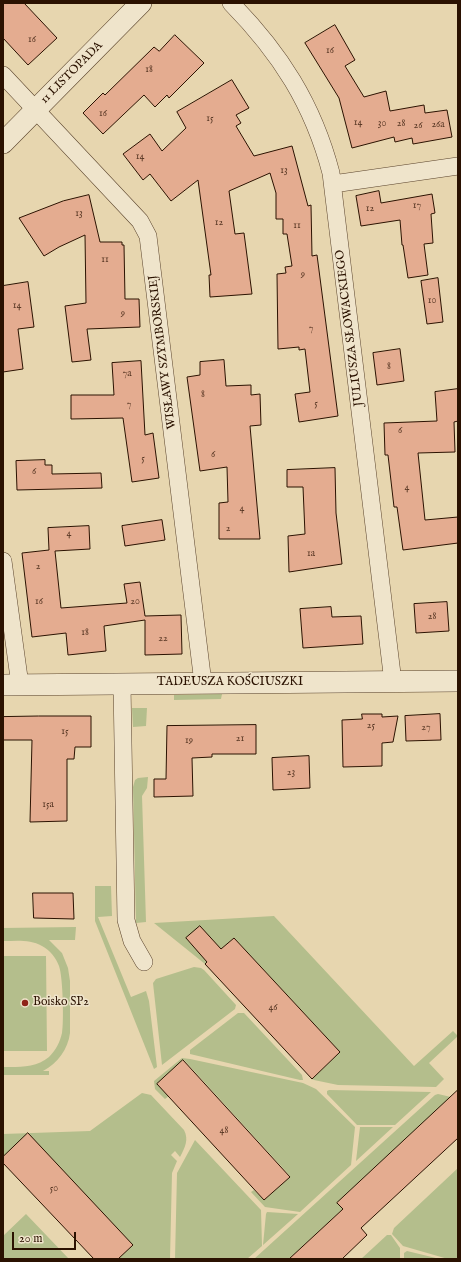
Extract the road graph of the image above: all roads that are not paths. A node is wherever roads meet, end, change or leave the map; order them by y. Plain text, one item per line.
1 (141, 3) edge
2 (231, 3) edge
3 (3, 75) edge
4 (36, 110) junction
5 (3, 143) edge
6 (458, 166) edge
7 (333, 184) junction
8 (3, 561) edge
9 (458, 681) edge
10 (393, 682) junction
11 (203, 683) junction
12 (122, 684) junction
13 (11, 685) edge
14 (144, 962) dead end

1 - 4 street, 11 LISTOPADA
2 - 7 street, JULIUSZA SŁOWACKIEGO
3 - 4 street, WISŁAWY SZYMBORSKIEJ
4 - 5 street, 11 LISTOPADA
4 - 11 street, WISŁAWY SZYMBORSKIEJ
6 - 7 street
7 - 10 street, JULIUSZA SŁOWACKIEGO
8 - 13 street
9 - 10 street, TADEUSZA KOŚCIUSZKI
10 - 11 street, TADEUSZA KOŚCIUSZKI
11 - 12 street, TADEUSZA KOŚCIUSZKI
12 - 13 street, TADEUSZA KOŚCIUSZKI
12 - 14 street

